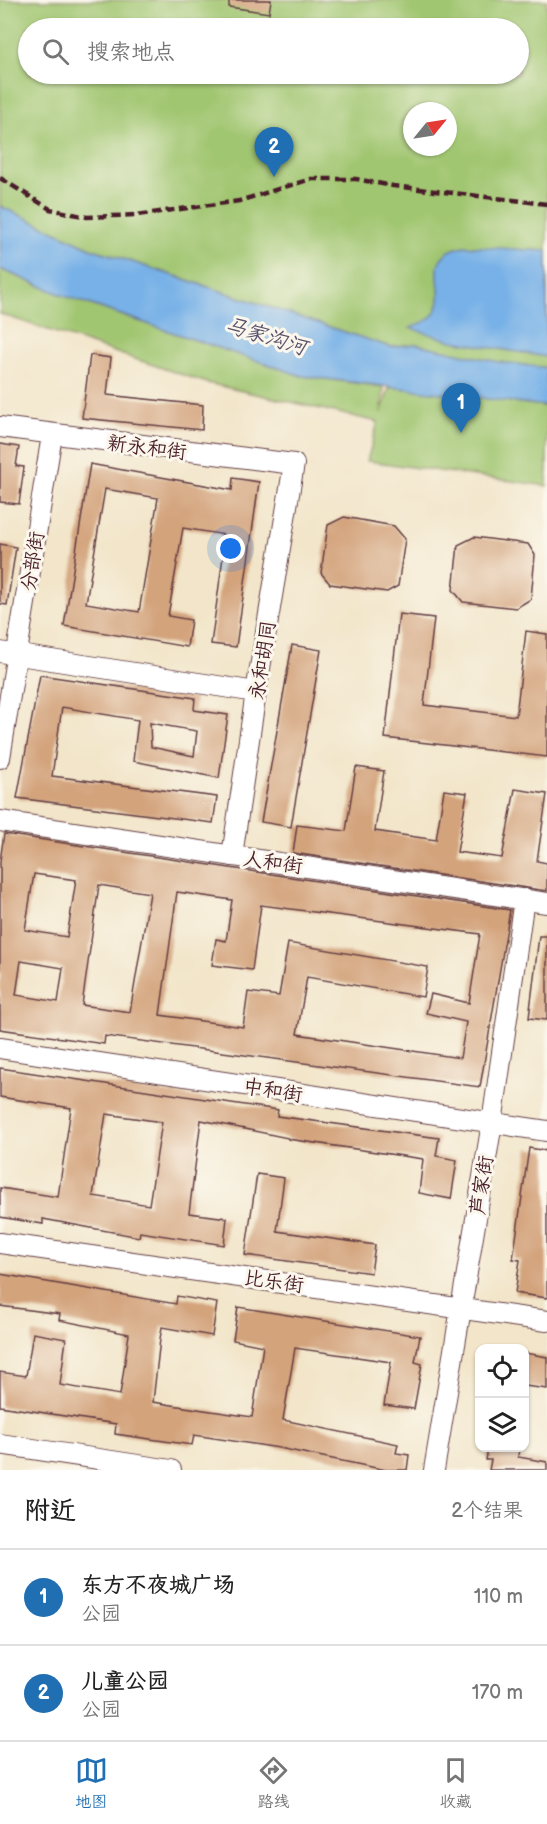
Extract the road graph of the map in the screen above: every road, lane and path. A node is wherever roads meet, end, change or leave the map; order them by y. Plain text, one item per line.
1 (0, 427) edge
2 (52, 435) junction
3 (294, 464) joint
4 (8, 653) edge
5 (256, 692) junction
6 (0, 758) edge
7 (0, 821) edge
8 (232, 855) junction
9 (524, 899) junction
10 (547, 903) edge
11 (0, 1048) edge
12 (492, 1123) junction
13 (547, 1131) edge
14 (0, 1243) edge
15 (461, 1308) junction
16 (547, 1321) edge
17 (0, 1444) edge
18 (171, 1470) edge
19 (434, 1470) edge

1 - 2 street, 新永和街
2 - 3 street, 新永和街
2 - 4 street, 分部街
3 - 5 street, 永和胡同
4 - 5 street
4 - 6 street, 分部街
5 - 8 street, 永和胡同
7 - 8 street, 人和街
8 - 9 street, 人和街
9 - 10 street, 人和街
9 - 12 street, 芦家街
11 - 12 street, 中和街
12 - 13 street, 中和街
12 - 15 street, 芦家街
14 - 15 street, 比乐街
15 - 16 street, 比乐街
15 - 19 street, 芦家街
17 - 18 street

